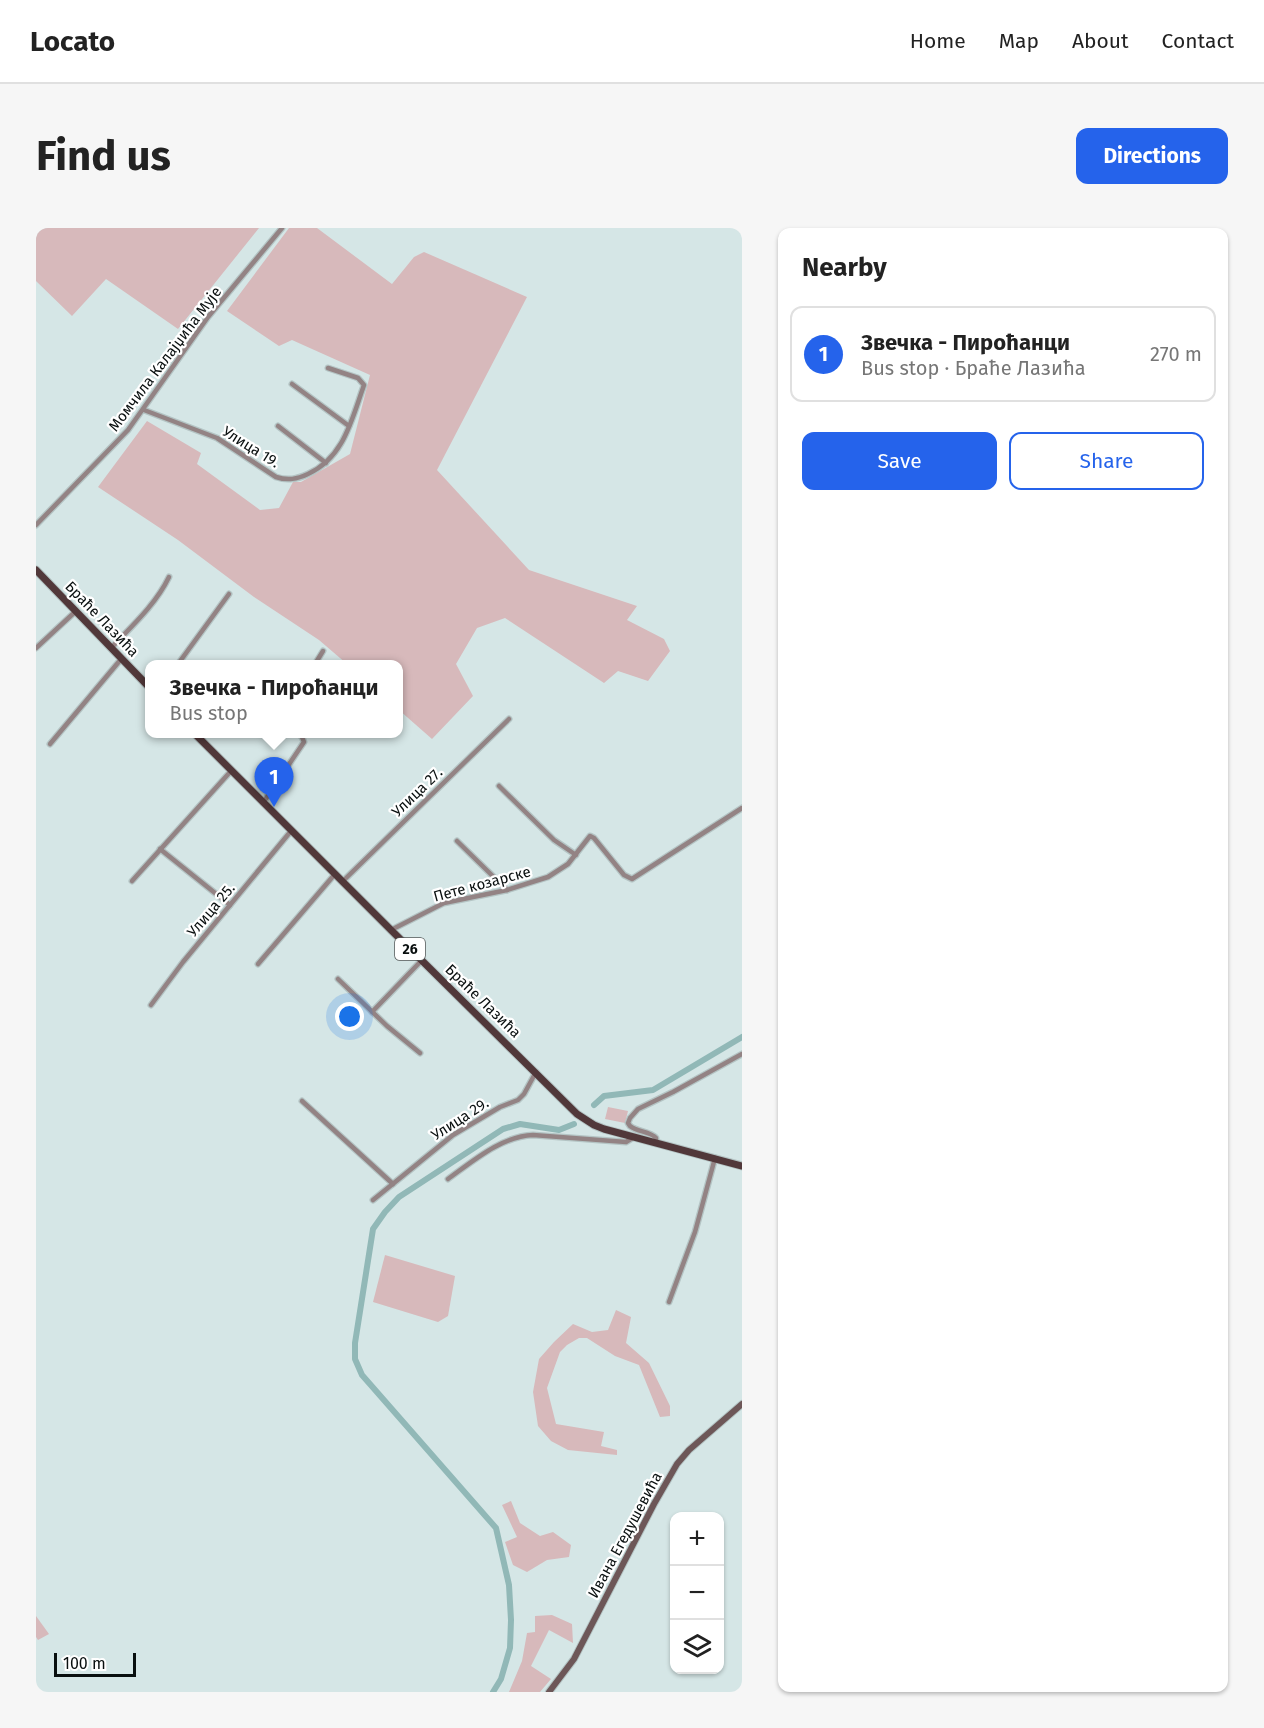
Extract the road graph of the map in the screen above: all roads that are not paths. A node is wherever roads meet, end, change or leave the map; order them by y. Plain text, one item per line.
1 (282, 228) edge
2 (328, 368) dead end
3 (292, 384) dead end
4 (144, 410) junction
5 (278, 426) dead end
6 (349, 426) junction
7 (326, 464) junction
8 (36, 525) edge
9 (36, 570) edge
10 (169, 577) dead end
11 (229, 594) dead end
12 (76, 611) junction
13 (112, 647) junction
14 (36, 648) edge
15 (323, 651) dead end
16 (122, 658) junction
17 (181, 660) edge
18 (317, 660) edge
19 (145, 682) edge
20 (509, 719) dead end
21 (199, 738) edge
22 (302, 738) edge
23 (50, 744) dead end
24 (231, 771) junction
25 (499, 786) dead end
26 (263, 803) junction
27 (742, 808) edge
28 (291, 831) junction
29 (457, 841) dead end
30 (160, 849) junction
31 (576, 855) junction
32 (335, 874) junction
33 (132, 881) dead end
34 (342, 882) junction
35 (507, 890) junction
36 (230, 905) junction
37 (391, 930) junction
38 (422, 960) junction
39 (258, 964) dead end
40 (338, 979) dead end
41 (151, 1005) dead end
42 (372, 1012) junction
43 (420, 1053) dead end
44 (742, 1054) edge
45 (536, 1072) junction
46 (302, 1101) dead end
47 (634, 1137) junction
48 (656, 1143) junction
49 (715, 1158) junction
50 (742, 1166) edge
51 (448, 1179) dead end
52 (393, 1184) junction
53 (373, 1200) dead end
54 (669, 1302) dead end
55 (742, 1404) edge
56 (549, 1692) edge

1 - 4 street, Момчила Калајџића Мује
2 - 6 street
3 - 6 street
4 - 7 street, Улица 19.
4 - 8 street, Момчила Калајџића Мује
5 - 7 street
6 - 7 street
9 - 12 main road, Браће Лазића
10 - 13 street
11 - 17 street
12 - 13 main road, Браће Лазића
12 - 14 street
13 - 16 main road, Браће Лазића
15 - 18 street
16 - 19 main road, Браће Лазића
16 - 23 street
20 - 34 street, Улица 27.
21 - 24 main road, Браће Лазића / 26
22 - 26 street
24 - 26 main road, Браће Лазића / 26
24 - 30 street
25 - 31 street
26 - 28 main road, Браће Лазића / 26
27 - 31 street, Пете козарске
28 - 32 main road, Браће Лазића / 26
28 - 36 street, Улица 25.
29 - 35 street
30 - 33 street
30 - 36 street
31 - 35 street, Пете козарске
32 - 34 main road, Браће Лазића / 26
32 - 39 street
34 - 37 main road, Браће Лазића / 26
35 - 37 street, Пете козарске
36 - 41 street, Улица 25.
37 - 38 main road, Браће Лазића / 26
38 - 42 street
38 - 45 main road, Браће Лазића / 26
40 - 42 street
42 - 43 street
44 - 48 street
45 - 47 main road, Браће Лазића / 26
45 - 52 street, Улица 29.
46 - 52 street
47 - 48 main road, Браће Лазића / 26
47 - 51 street
48 - 49 main road, Браће Лазића / 26
49 - 50 main road, Браће Лазића / 26
49 - 54 street
52 - 53 street, Улица 29.
55 - 56 main road, Ивана Егедушевића

